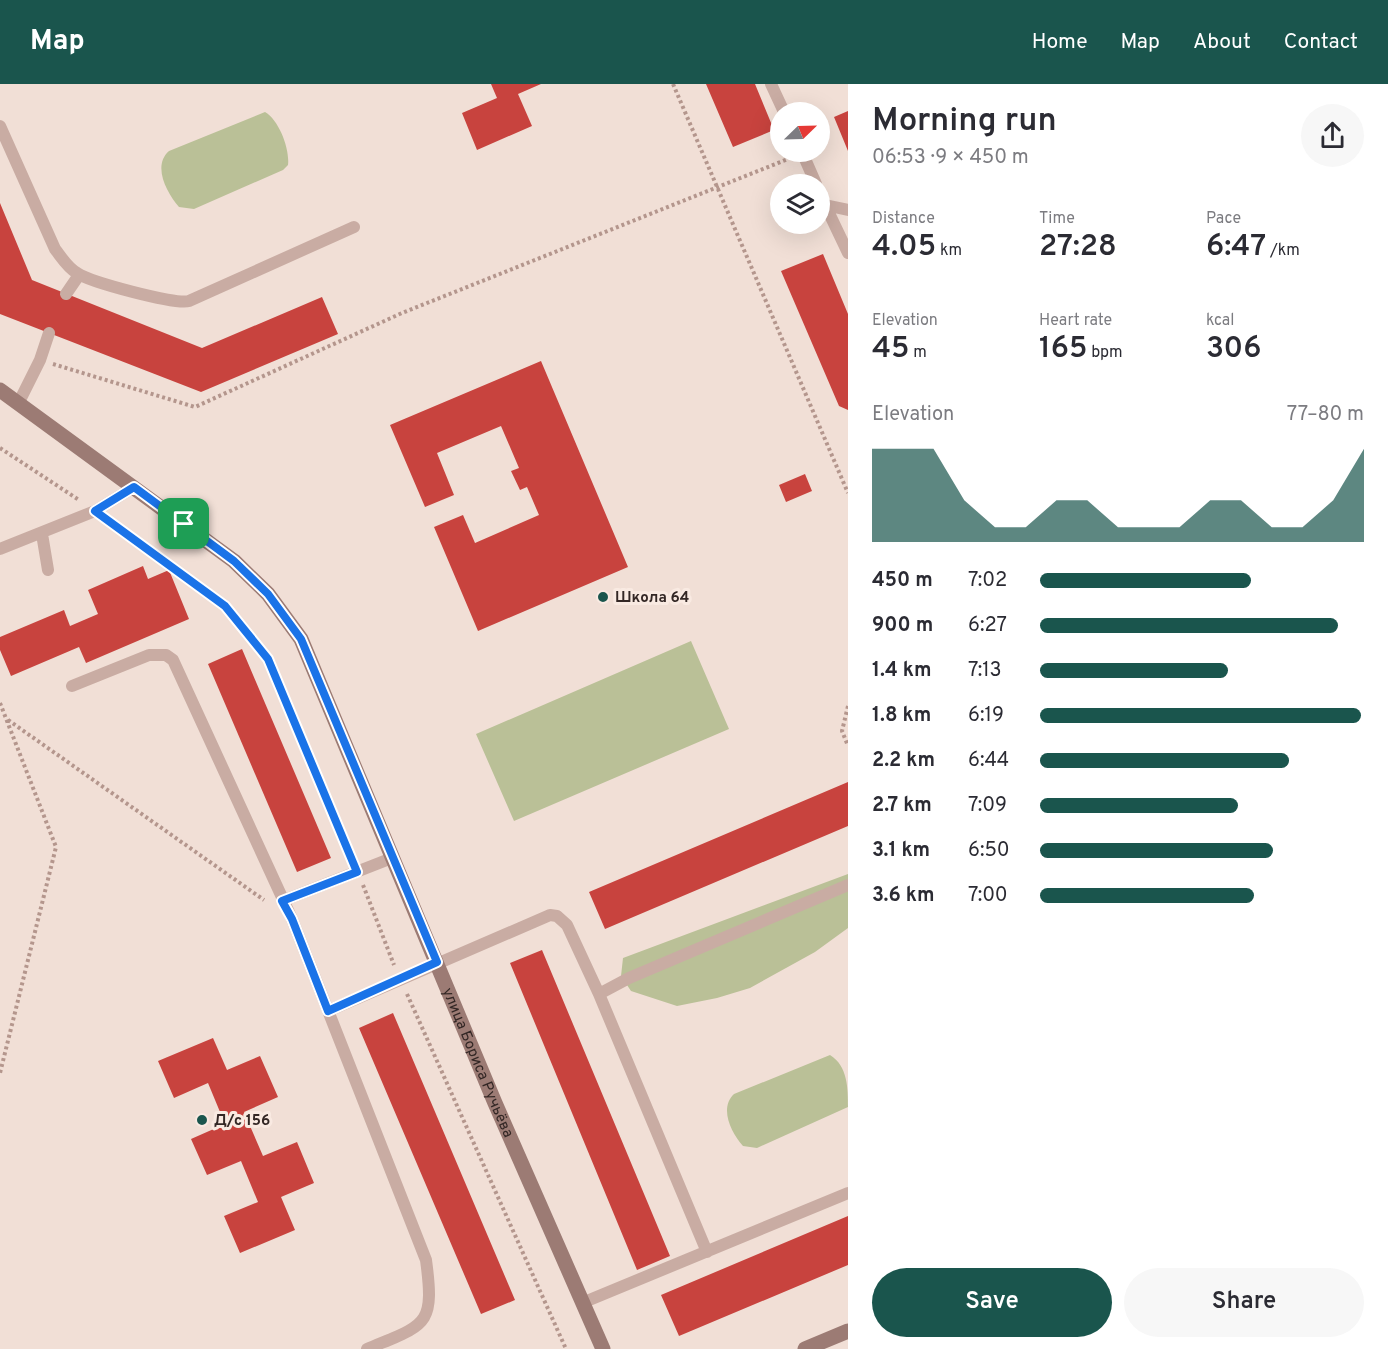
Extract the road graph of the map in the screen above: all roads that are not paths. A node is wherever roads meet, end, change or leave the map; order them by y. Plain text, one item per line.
1 (771, 84) edge
2 (779, 102) edge
3 (0, 126) edge
4 (830, 206) edge
5 (848, 210) edge
6 (830, 216) edge
7 (354, 227) dead end
8 (848, 254) edge
9 (79, 275) junction
10 (66, 294) dead end
11 (49, 333) dead end
12 (0, 390) edge
13 (19, 402) junction
14 (134, 487) junction
15 (42, 534) junction
16 (0, 549) edge
17 (48, 570) dead end
18 (72, 686) dead end
19 (392, 858) junction
20 (848, 885) edge
21 (282, 901) junction
22 (437, 962) junction
23 (599, 994) junction
24 (328, 1011) junction
25 (848, 1193) edge
26 (707, 1252) junction
27 (582, 1303) junction
28 (848, 1331) edge
29 (367, 1349) edge
30 (603, 1349) edge
31 (805, 1349) edge

1 - 2 lane
3 - 9 lane
4 - 5 lane
6 - 8 lane
7 - 9 lane
9 - 10 lane
11 - 13 lane
12 - 13 street, улица Бориса Ручьёва
13 - 14 street, улица Бориса Ручьёва
14 - 15 lane
14 - 19 street, улица Бориса Ручьёва
15 - 16 lane
15 - 17 lane
18 - 21 lane
19 - 21 lane
19 - 22 street, улица Бориса Ручьёва
20 - 23 lane
21 - 24 lane
22 - 23 lane
22 - 24 lane
22 - 27 street, улица Бориса Ручьёва
23 - 26 lane
24 - 29 lane
25 - 26 lane
26 - 27 lane
27 - 30 street, улица Бориса Ручьёва
28 - 31 street

